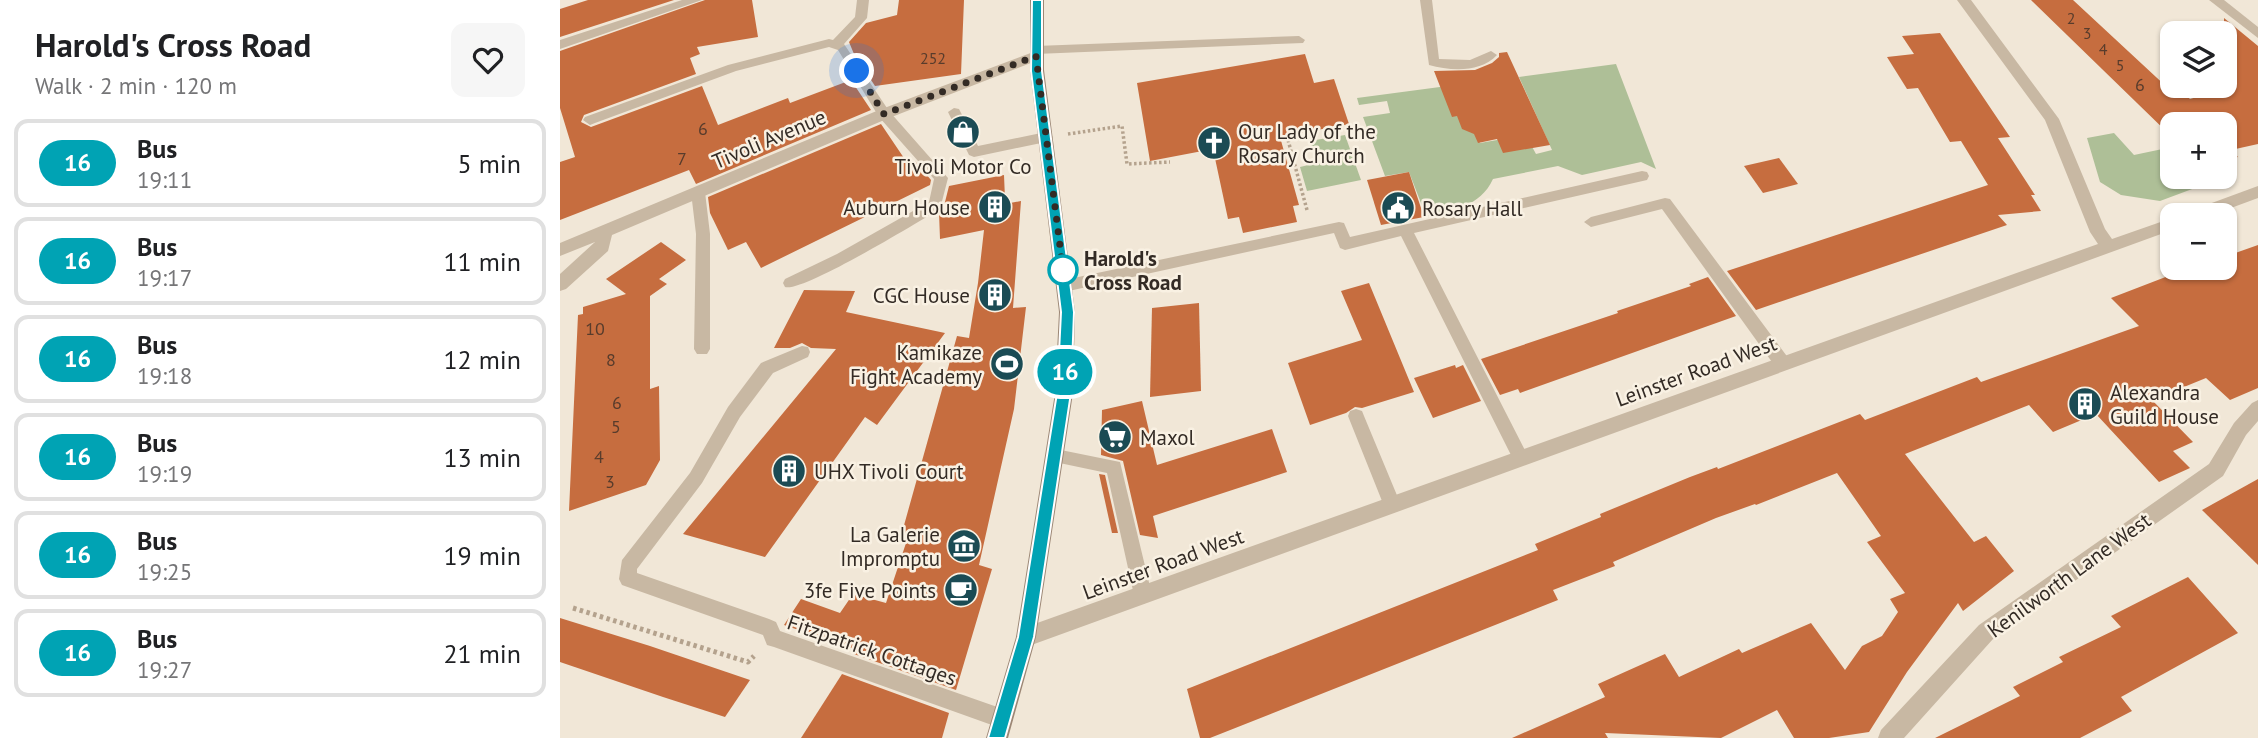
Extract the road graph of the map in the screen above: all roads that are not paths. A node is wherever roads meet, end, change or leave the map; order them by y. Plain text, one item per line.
1 (695, 0) edge
2 (863, 0) edge
3 (1037, 0) edge
4 (1426, 0) edge
5 (1964, 0) edge
6 (2216, 0) edge
7 (2258, 34) edge
8 (1299, 40) dead end
9 (836, 45) junction
10 (560, 46) edge
11 (1036, 53) junction
12 (1491, 55) dead end
13 (954, 112) dead end
14 (884, 114) junction
15 (590, 120) dead end
16 (1046, 137) junction
17 (1642, 176) dead end
18 (698, 192) junction
19 (2258, 192) edge
20 (2228, 203) edge
21 (1591, 222) dead end
22 (2160, 228) edge
23 (1405, 230) junction
24 (605, 231) junction
25 (2109, 247) junction
26 (560, 250) edge
27 (790, 283) dead end
28 (560, 284) edge
29 (1064, 286) junction
30 (702, 349) dead end
31 (802, 352) dead end
32 (1783, 364) junction
33 (2254, 412) edge
34 (1356, 416) dead end
35 (1056, 456) junction
36 (1521, 458) junction
37 (1392, 506) junction
38 (1143, 595) junction
39 (1026, 637) junction
40 (1000, 729) edge
41 (1889, 738) edge

1 - 10 street
2 - 9 lane
3 - 11 main road
4 - 12 lane
5 - 25 street
6 - 7 street
8 - 11 lane
9 - 14 lane
9 - 15 lane
11 - 14 street, Tivoli Avenue
11 - 16 main road
13 - 16 lane
14 - 18 street, Tivoli Avenue
14 - 27 lane
16 - 29 main road
17 - 23 lane
18 - 24 street, Tivoli Avenue
18 - 30 lane
19 - 20 street
21 - 32 lane
22 - 25 street, Leinster Road West
23 - 29 lane
23 - 36 lane
24 - 26 street, Tivoli Avenue
24 - 28 street
25 - 32 street, Leinster Road West
29 - 35 main road
31 - 40 lane, Fitzpatrick Cottages
32 - 36 street, Leinster Road West
33 - 41 street, Kenilworth Lane West
34 - 37 lane
35 - 38 lane
35 - 39 main road
36 - 37 street, Leinster Road West
37 - 38 street, Leinster Road West
38 - 39 street, Leinster Road West
39 - 40 main road

